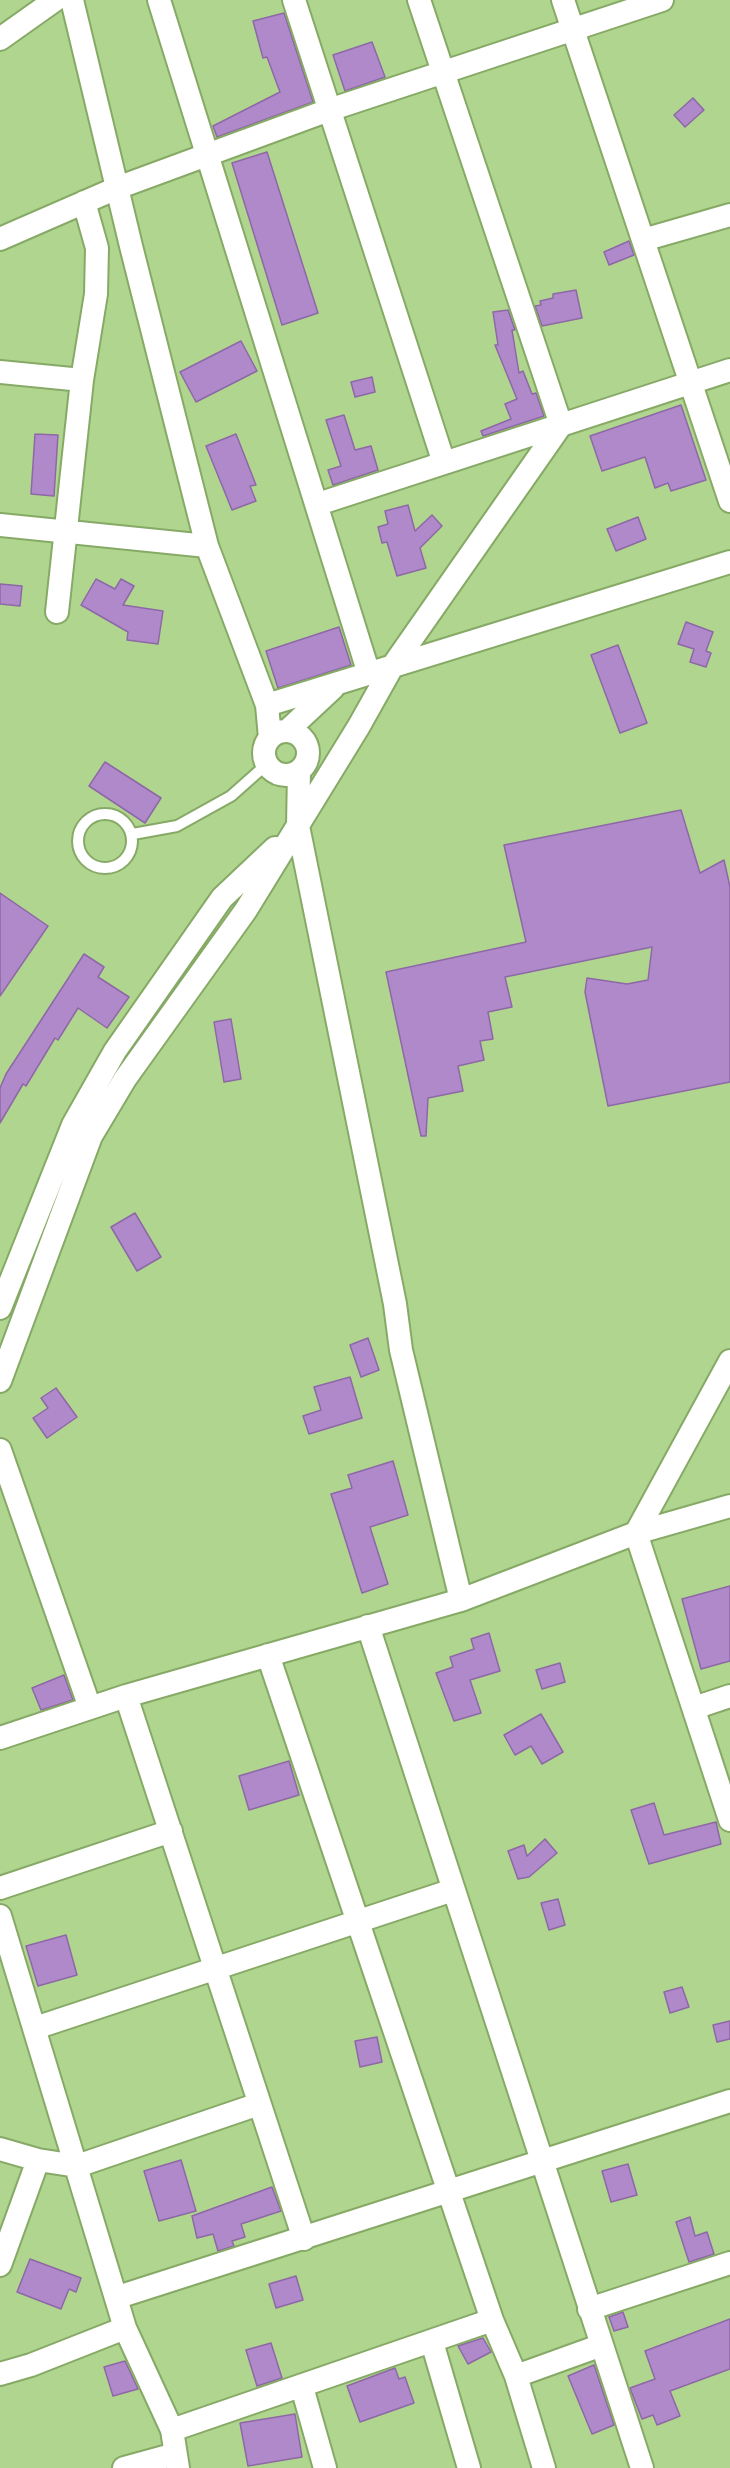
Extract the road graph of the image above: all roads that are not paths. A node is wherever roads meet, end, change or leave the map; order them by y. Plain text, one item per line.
1 (55, 0) edge
2 (72, 0) edge
3 (159, 0) edge
4 (294, 0) edge
5 (419, 0) edge
6 (563, 0) edge
7 (662, 0) edge
8 (573, 29) junction
9 (0, 39) edge
10 (443, 72) junction
11 (329, 110) junction
12 (207, 154) junction
13 (117, 188) junction
14 (84, 202) junction
15 (730, 215) edge
16 (0, 239) edge
17 (643, 240) junction
18 (730, 370) edge
19 (0, 372) edge
20 (81, 380) junction
21 (692, 383) junction
22 (561, 425) junction
23 (444, 463) junction
24 (730, 501) edge
25 (318, 504) junction
26 (0, 525) edge
27 (66, 532) junction
28 (207, 546) junction
29 (730, 562) edge
30 (57, 612) dead end
31 (392, 667) junction
32 (369, 674) junction
33 (339, 683) junction
34 (267, 705) junction
35 (359, 726) junction
36 (278, 734) junction
37 (267, 764) junction
38 (302, 768) junction
39 (298, 826) junction
40 (132, 834) junction
41 (0, 1308) edge
42 (730, 1361) edge
43 (0, 1381) edge
44 (0, 1450) edge
45 (730, 1506) edge
46 (636, 1533) junction
47 (462, 1600) junction
48 (368, 1626) junction
49 (268, 1655) junction
50 (126, 1696) junction
51 (730, 1696) edge
52 (90, 1708) junction
53 (694, 1708) junction
54 (0, 1738) edge
55 (730, 1820) edge
56 (171, 1831) junction
57 (0, 1888) edge
58 (453, 1890) junction
59 (0, 1916) edge
60 (358, 1921) junction
61 (215, 1969) junction
62 (35, 2028) junction
63 (730, 2100) edge
64 (260, 2104) junction
65 (0, 2148) edge
66 (38, 2160) junction
67 (541, 2161) junction
68 (77, 2166) junction
69 (448, 2191) junction
70 (304, 2239) junction
71 (730, 2263) edge
72 (0, 2265) edge
73 (118, 2297) junction
74 (590, 2309) junction
75 (492, 2320) junction
76 (125, 2328) junction
77 (432, 2342) junction
78 (602, 2345) junction
79 (0, 2374) edge
80 (516, 2376) junction
81 (302, 2386) junction
82 (172, 2430) junction
83 (176, 2461) edge
84 (124, 2468) edge
85 (325, 2468) edge
86 (469, 2468) edge
87 (544, 2468) edge
88 (642, 2468) edge

1 - 9 street
2 - 13 street
3 - 12 street
4 - 11 street
5 - 10 street
6 - 8 street
7 - 8 street
8 - 10 street
8 - 17 street
10 - 11 street
10 - 22 street
11 - 12 street
11 - 23 street
12 - 13 street
12 - 25 street
13 - 14 street
13 - 28 street
14 - 16 street
14 - 20 street
15 - 17 street
17 - 21 street
18 - 21 street
19 - 20 street
20 - 27 street
21 - 22 street
21 - 24 street
22 - 23 street
22 - 31 street
23 - 25 street
25 - 32 street
26 - 27 street
27 - 28 street
27 - 30 street
28 - 34 street
29 - 31 street
31 - 32 street
31 - 35 street
32 - 33 street
33 - 34 street
33 - 36 street
34 - 36 street
35 - 38 street
35 - 39 street
36 - 37 street
36 - 38 street
37 - 38 street
37 - 40 lane
38 - 39 street
39 - 41 street
39 - 43 street
39 - 47 street
40 - 40 lane
42 - 46 street
44 - 52 street
45 - 46 street
46 - 47 street
46 - 53 street
47 - 48 street
48 - 49 street
48 - 58 street
49 - 50 street
49 - 60 street
50 - 52 street
50 - 56 street
51 - 53 street
52 - 54 street
53 - 55 street
56 - 57 street
56 - 61 street
58 - 60 street
58 - 67 street
59 - 62 street
60 - 61 street
60 - 69 street
61 - 62 street
61 - 64 street
62 - 68 street
63 - 67 street
64 - 68 street
64 - 70 street
65 - 66 street
66 - 68 street
66 - 72 street
67 - 69 street
67 - 74 street
68 - 73 street
69 - 70 street
69 - 75 street
70 - 73 street
71 - 74 street
73 - 76 street
74 - 78 street
75 - 77 street
75 - 80 street
76 - 79 street
76 - 82 street
77 - 81 street
77 - 86 street
78 - 80 street
78 - 88 street
80 - 87 street
81 - 82 street
81 - 85 street
82 - 83 street
83 - 84 street

